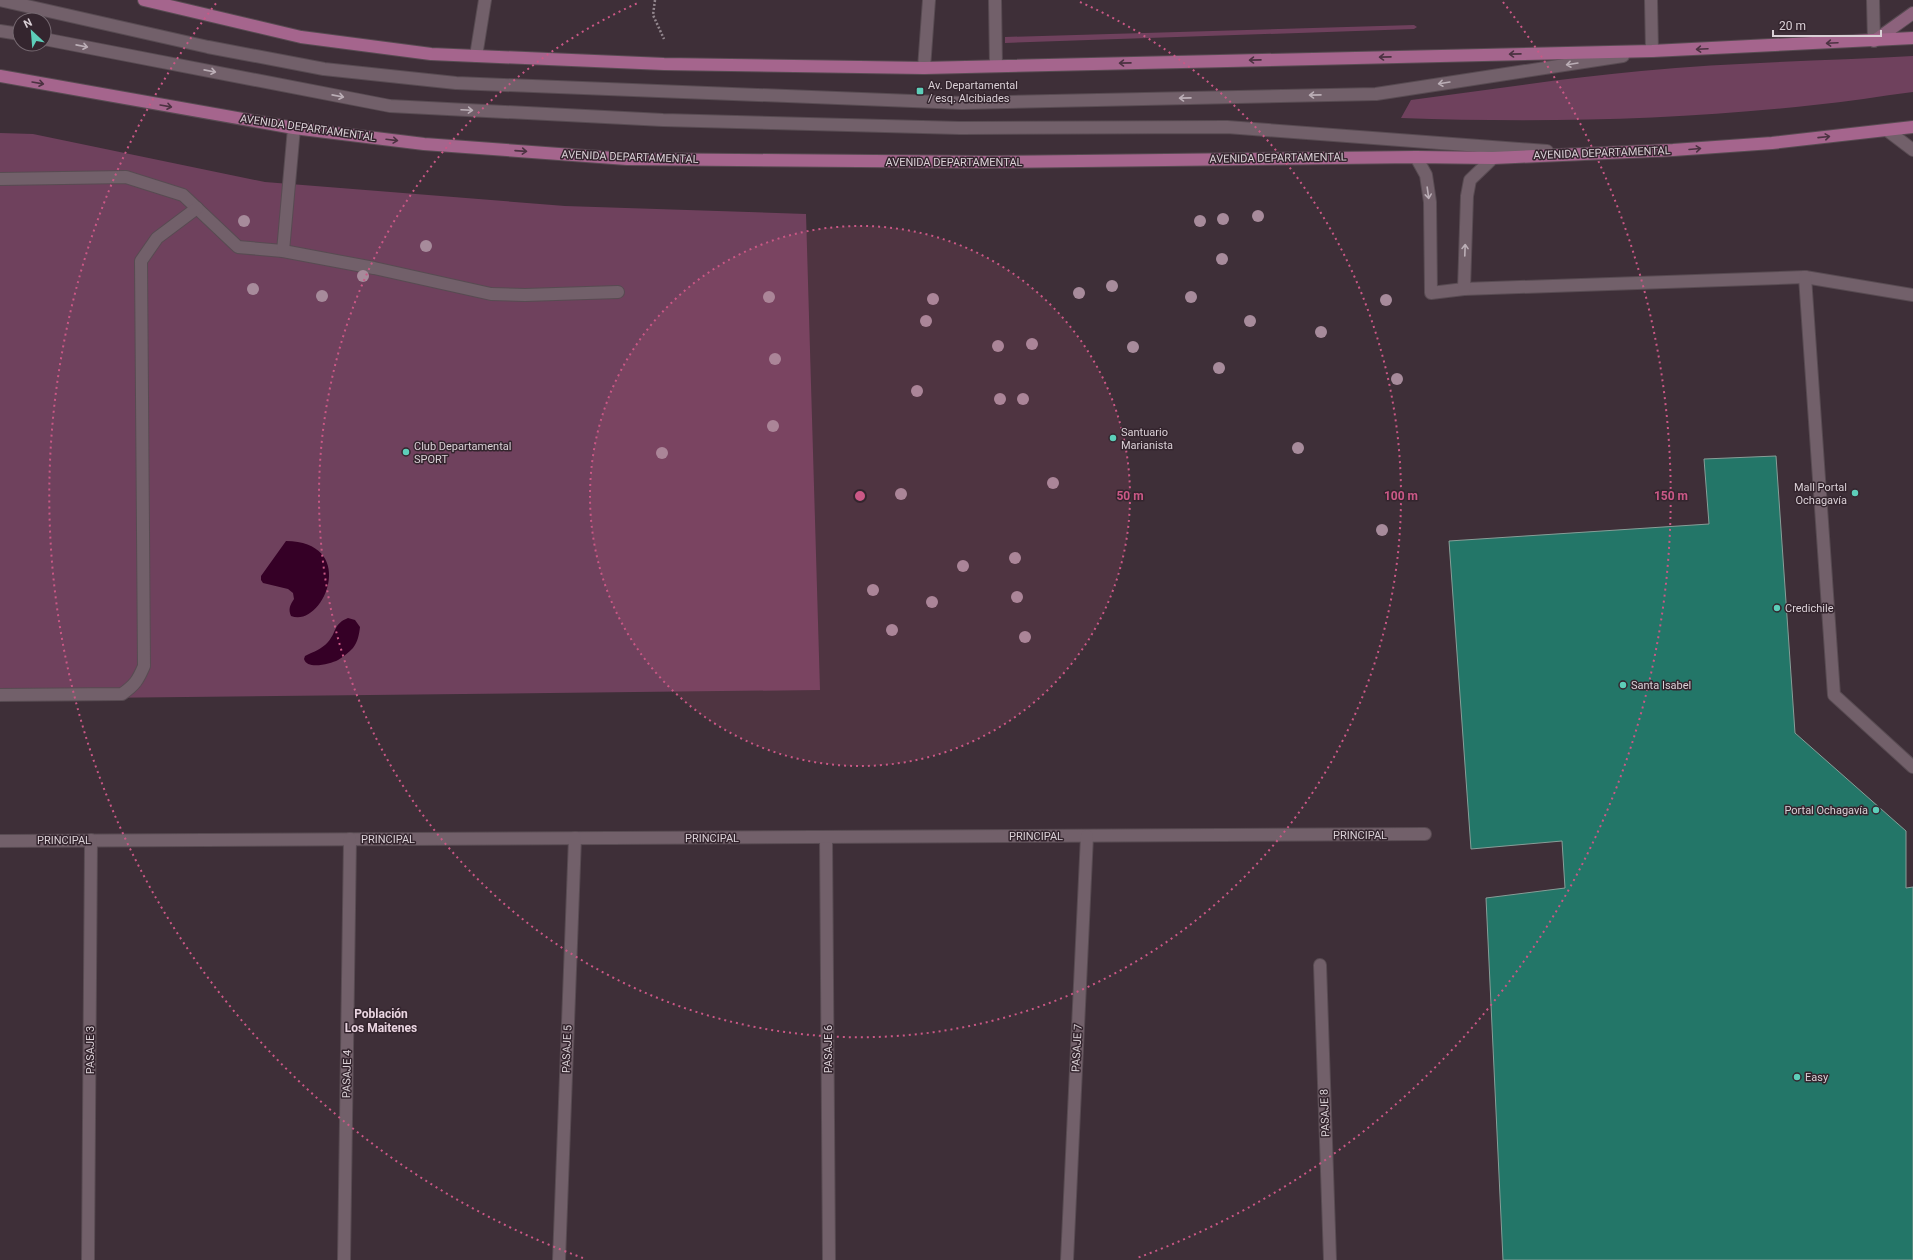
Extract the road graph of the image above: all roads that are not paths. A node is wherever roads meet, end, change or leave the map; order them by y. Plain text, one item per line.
1 (0, 0) edge
2 (144, 0) edge
3 (485, 0) edge
4 (929, 0) edge
5 (995, 0) edge
6 (1651, 0) edge
7 (1873, 0) edge
8 (177, 4) edge
9 (1913, 13) edge
10 (0, 31) edge
11 (12, 33) edge
12 (1913, 38) edge
13 (52, 41) edge
14 (1874, 41) junction
15 (1652, 51) junction
16 (476, 56) junction
17 (996, 66) junction
18 (924, 68) junction
19 (0, 76) edge
20 (1913, 127) edge
21 (294, 128) junction
22 (1888, 131) junction
23 (1913, 150) edge
24 (1586, 154) junction
25 (1416, 157) junction
26 (1493, 158) junction
27 (0, 179) edge
28 (197, 208) junction
29 (283, 251) junction
30 (1805, 277) junction
31 (1464, 289) junction
32 (618, 292) dead end
33 (1913, 295) edge
34 (0, 695) edge
35 (1913, 767) edge
36 (1425, 834) dead end
37 (1087, 836) junction
38 (826, 837) junction
39 (575, 838) junction
40 (350, 839) junction
41 (91, 840) junction
42 (0, 841) edge
43 (1320, 965) dead end
44 (88, 1260) edge
45 (344, 1260) edge
46 (559, 1260) edge
47 (829, 1260) edge
48 (1067, 1260) edge
49 (1330, 1260) edge

15 -> 1 street
2 - 8 main road
3 - 16 street
4 - 18 street
5 - 17 street
6 - 15 street
7 - 14 street
8 - 16 main road
9 - 14 street
10 - 11 street
12 - 14 main road
13 -> 24 street
14 -> 15 main road
15 -> 17 main road
16 - 18 main road
17 - 18 main road
19 -> 21 main road, AVENIDA DEPARTAMENTAL
20 - 22 main road, AVENIDA DEPARTAMENTAL
21 -> 25 main road, AVENIDA DEPARTAMENTAL
21 - 29 street
22 - 23 street
24 -> 22 main road, AVENIDA DEPARTAMENTAL
24 - 26 main road, AVENIDA DEPARTAMENTAL
25 - 26 main road, AVENIDA DEPARTAMENTAL
25 -> 31 street
31 -> 26 street
27 - 28 street
28 - 29 street
28 - 34 street
29 - 32 street
30 - 31 street
30 - 33 street
30 - 35 street
36 - 37 street, PRINCIPAL
37 - 38 street, PRINCIPAL
37 - 48 street, PASAJE 7
38 - 39 street, PRINCIPAL
38 - 47 street, PASAJE 6
39 - 40 street, PRINCIPAL
39 - 46 street, PASAJE 5
40 - 41 street, PRINCIPAL
40 - 45 street, PASAJE 4
41 - 42 street, PRINCIPAL
41 - 44 street, PASAJE 3
43 - 49 street, PASAJE 8

